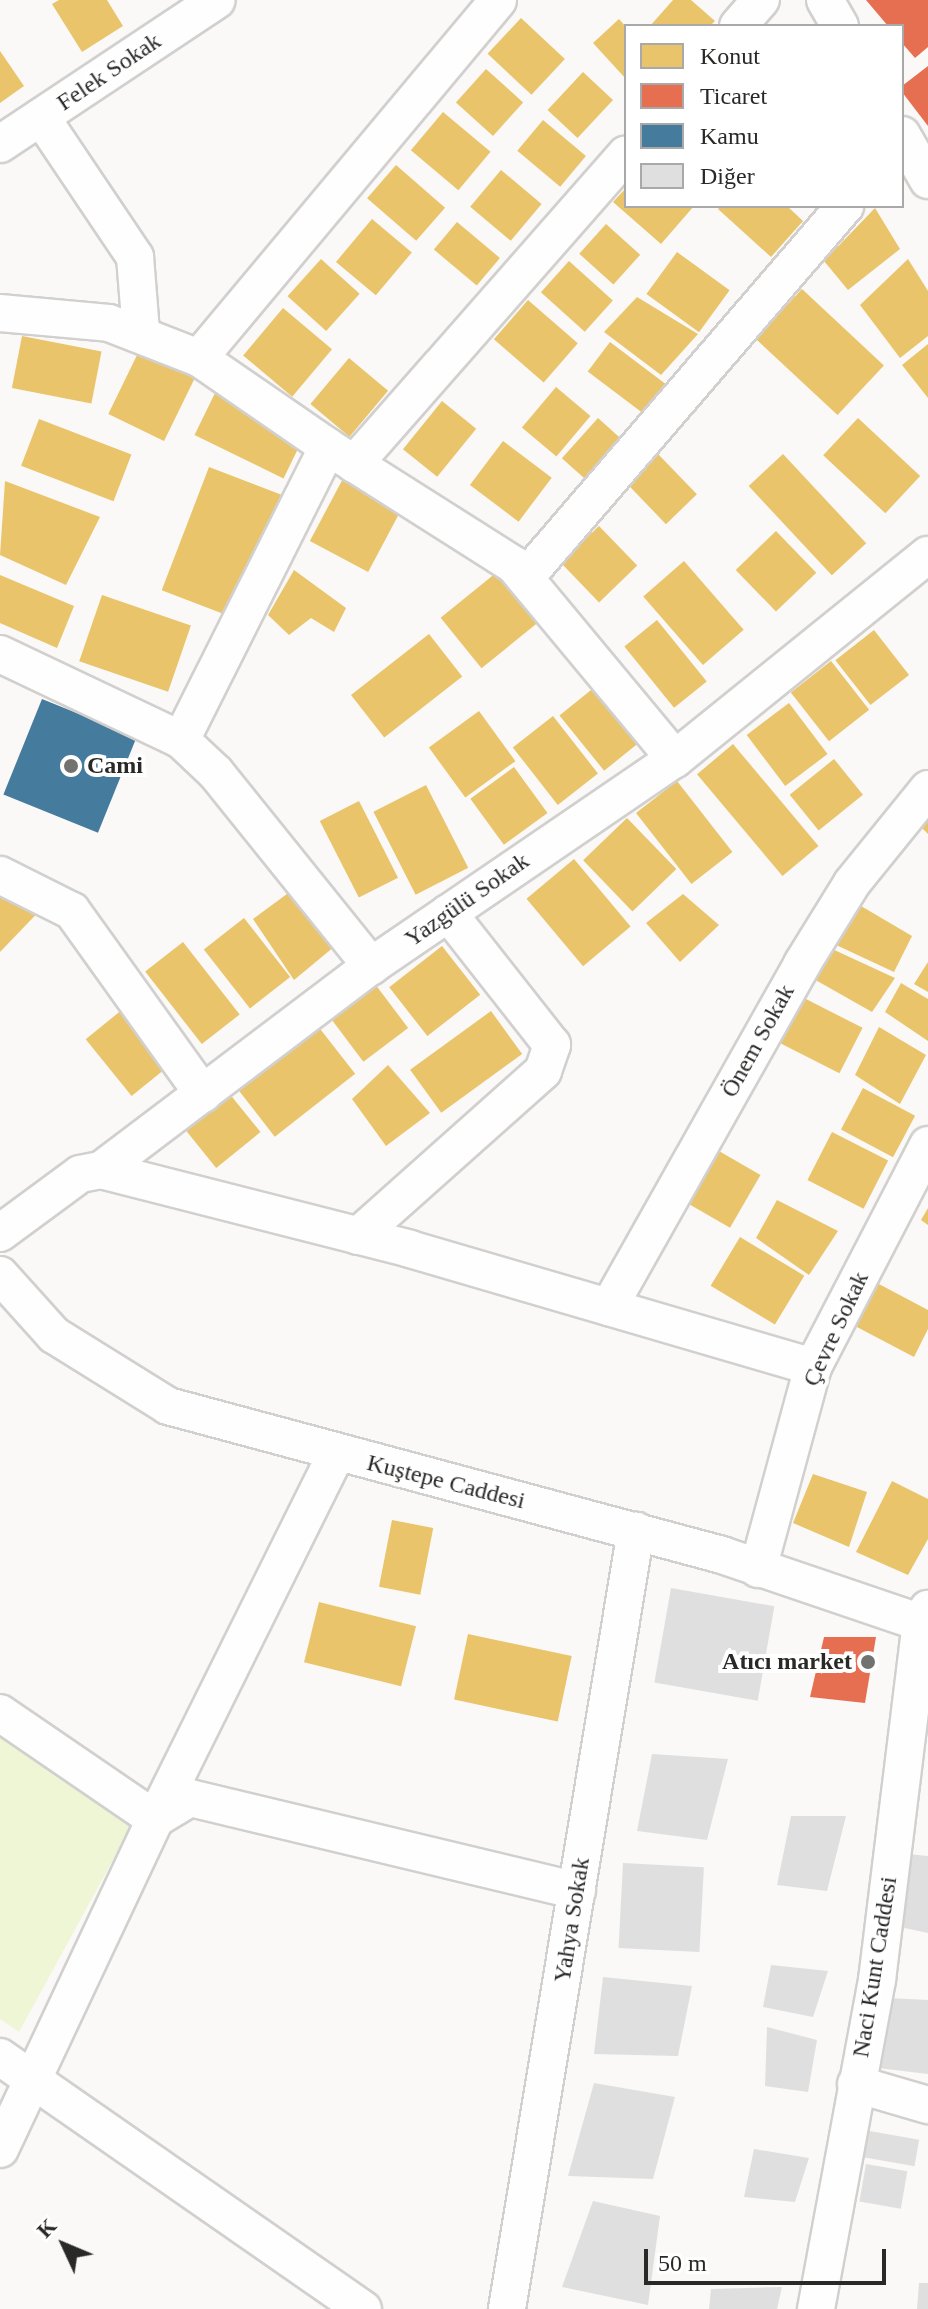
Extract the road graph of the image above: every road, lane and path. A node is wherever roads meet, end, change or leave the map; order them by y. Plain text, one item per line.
1 (217, 0) edge
2 (498, 0) edge
3 (761, 0) edge
4 (825, 0) edge
5 (740, 24) edge
6 (839, 24) edge
7 (41, 117) junction
8 (910, 140) edge
9 (0, 144) edge
10 (624, 156) edge
11 (928, 180) edge
12 (843, 208) edge
13 (0, 313) edge
14 (141, 332) junction
15 (199, 358) junction
16 (341, 456) junction
17 (928, 555) edge
18 (525, 578) junction
19 (0, 654) edge
20 (181, 740) junction
21 (675, 759) junction
22 (928, 789) edge
23 (0, 875) edge
24 (448, 913) junction
25 (371, 966) junction
26 (203, 1094) junction
27 (928, 1145) edge
28 (101, 1170) junction
29 (0, 1233) edge
30 (358, 1236) junction
31 (0, 1275) edge
32 (609, 1307) junction
33 (813, 1367) junction
34 (336, 1454) junction
35 (636, 1531) junction
36 (758, 1569) junction
37 (926, 1619) edge
38 (0, 1713) edge
39 (155, 1819) junction
40 (577, 1891) junction
41 (0, 2057) edge
42 (33, 2080) junction
43 (856, 2084) junction
44 (928, 2105) edge
45 (0, 2149) edge
46 (363, 2309) edge
47 (507, 2309) edge
48 (816, 2309) edge

1 - 7 street, Felek Sokak
2 - 15 street
3 - 5 street
4 - 6 street
7 - 9 street, Felek Sokak
7 - 14 street
8 - 11 street
10 - 16 street
12 - 18 street
13 - 14 street
14 - 15 street
15 - 16 street
16 - 18 street
16 - 20 street
17 - 21 street, Yazgülü Sokak
18 - 21 street
19 - 20 street
20 - 25 street
21 - 24 street, Yazgülü Sokak
22 - 32 street, Önem Sokak
23 - 26 street
24 - 25 street, Yazgülü Sokak
24 - 30 street
25 - 26 street, Yazgülü Sokak
26 - 28 street, Yazgülü Sokak
27 - 33 street, Çevre Sokak
28 - 29 street, Yazgülü Sokak
28 - 30 street
30 - 32 street
31 - 34 street, Kuştepe Caddesi
32 - 33 street
33 - 36 street, Çevre Sokak
34 - 35 street, Kuştepe Caddesi
34 - 39 street
35 - 36 street, Kuştepe Caddesi
35 - 40 street, Yahya Sokak
36 - 37 street, Kuştepe Caddesi
37 - 43 street, Naci Kunt Caddesi
38 - 39 street
39 - 40 street
39 - 42 street
40 - 47 street, Yahya Sokak
41 - 42 street
42 - 45 street
42 - 46 street
43 - 44 street
43 - 48 street, Naci Kunt Caddesi

